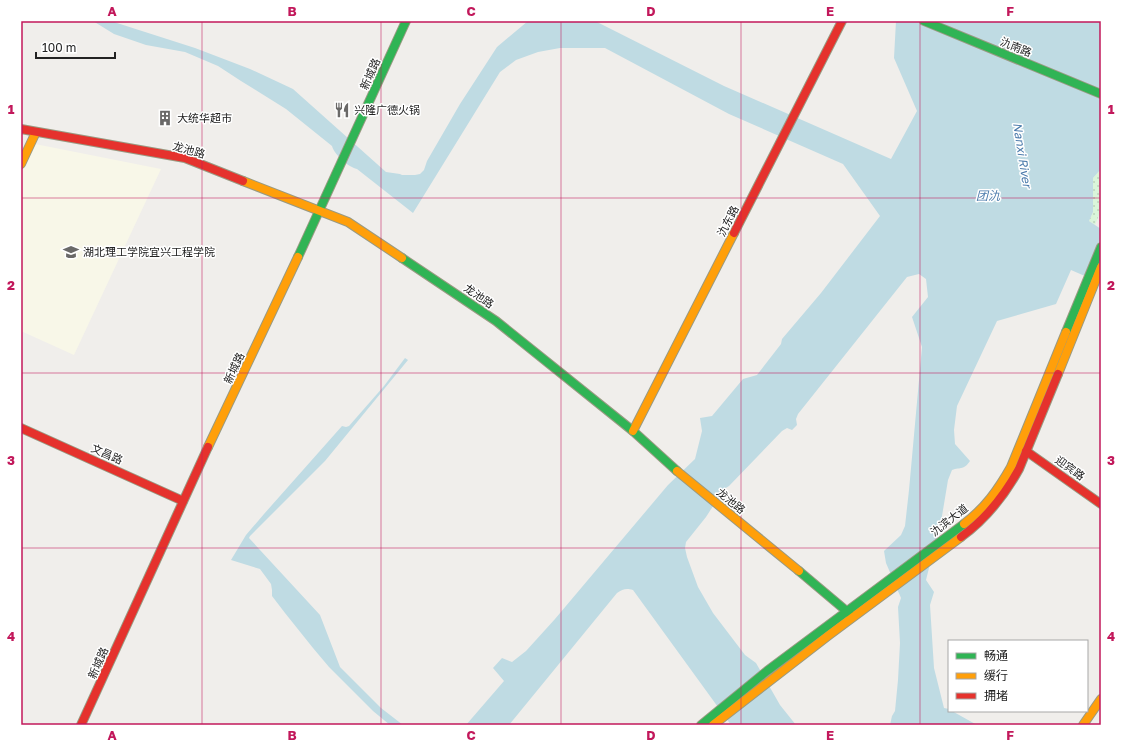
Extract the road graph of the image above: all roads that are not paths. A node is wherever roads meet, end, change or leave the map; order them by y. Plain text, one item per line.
1 (406, 21) edge
2 (842, 21) edge
3 (924, 21) edge
4 (1101, 94) edge
5 (21, 129) edge
6 (36, 132) junction
7 (21, 164) edge
8 (320, 211) junction
9 (1101, 246) edge
10 (1101, 267) edge
11 (1091, 282) junction
12 (21, 428) edge
13 (633, 431) junction
14 (1026, 451) junction
15 (183, 501) junction
16 (1101, 504) edge
17 (846, 611) junction
18 (853, 618) junction
19 (1101, 699) edge
20 (714, 721) edge
21 (81, 725) edge
22 (701, 725) edge
23 (1083, 725) edge

1 - 8 street, 新城路
2 - 13 street, 氿东路
3 - 4 street, 氿南路
5 - 6 street, 龙池路
6 - 7 street
6 - 8 street, 龙池路
8 - 13 street, 龙池路
8 - 15 street, 新城路
9 - 11 street, 氿滨大道
10 - 11 street, 氿滨大道
11 - 14 street, 氿滨大道
11 - 17 street, 氿滨大道
12 - 15 street, 文昌路
13 - 17 street, 龙池路
14 - 16 street, 迎宾路
14 - 18 street, 氿滨大道
15 - 21 street, 新城路
17 - 18 street, 龙池路
17 - 20 street, 氿滨大道
18 - 20 street, 氿滨大道
19 - 23 street
20 - 22 street, 氿滨大道

